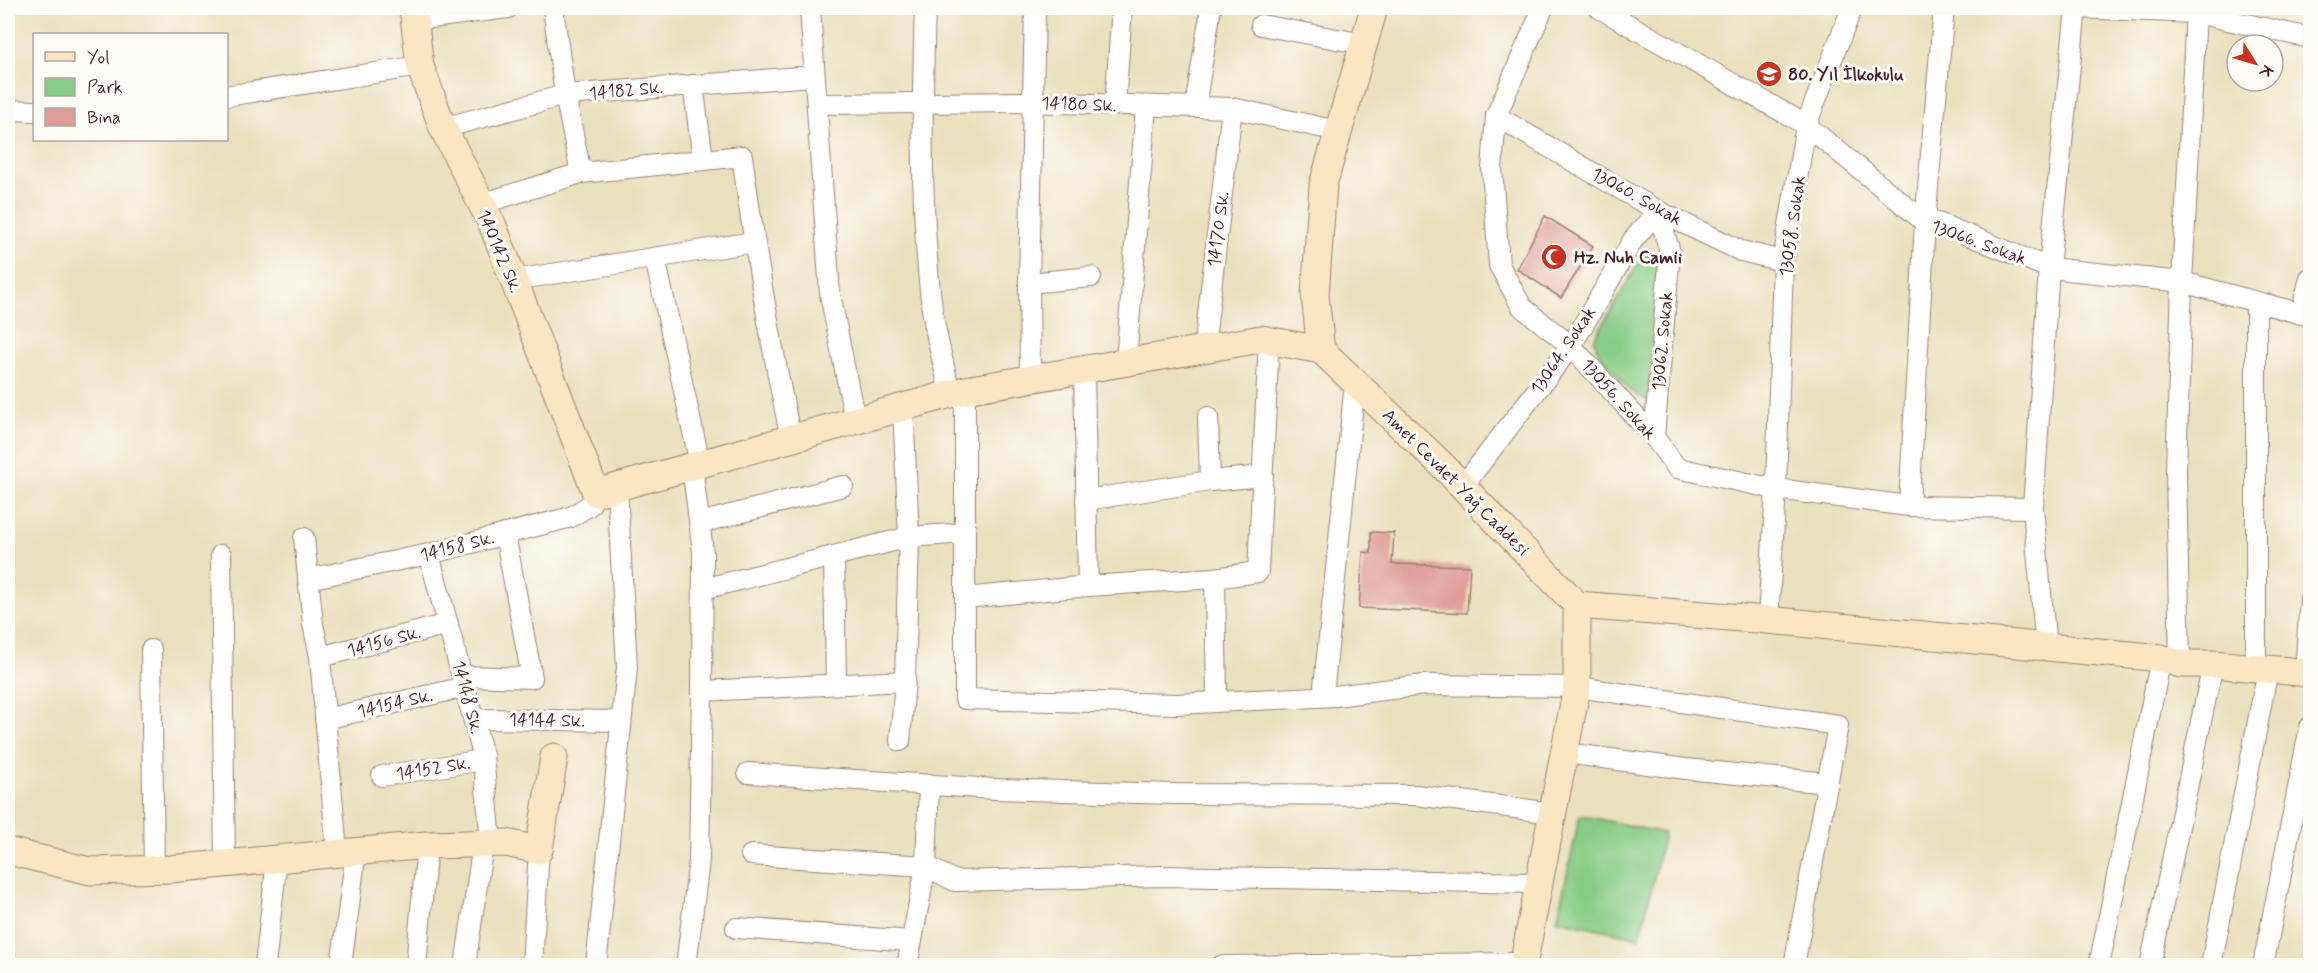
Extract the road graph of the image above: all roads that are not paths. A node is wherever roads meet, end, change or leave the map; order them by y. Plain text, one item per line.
1 (508, 8) edge
2 (553, 8) edge
3 (810, 8) edge
4 (925, 8) edge
5 (1035, 8) edge
6 (1122, 8) edge
7 (1211, 8) edge
8 (1374, 8) edge
9 (1543, 8) edge
10 (1599, 8) edge
11 (1852, 8) edge
12 (1944, 8) edge
13 (2076, 8) edge
14 (2198, 10) edge
15 (414, 14) edge
16 (1261, 25) dead end
17 (2310, 38) edge
18 (1364, 44) junction
19 (420, 66) junction
20 (813, 76) junction
21 (693, 85) junction
22 (565, 95) junction
23 (228, 96) edge
24 (922, 102) junction
25 (1031, 102) junction
26 (817, 104) junction
27 (1115, 105) junction
28 (1146, 106) junction
29 (1195, 107) junction
30 (1232, 108) junction
31 (8, 110) edge
32 (33, 111) edge
33 (1496, 116) junction
34 (1806, 125) junction
35 (442, 128) junction
36 (1338, 131) junction
37 (703, 159) junction
38 (581, 173) junction
39 (481, 204) junction
40 (1658, 211) junction
41 (1925, 222) junction
42 (754, 242) junction
43 (655, 258) junction
44 (1783, 261) junction
45 (2049, 268) junction
46 (1091, 277) dead end
47 (2310, 278) edge
48 (514, 280) junction
49 (2182, 282) junction
50 (1029, 283) junction
51 (2256, 302) junction
52 (2306, 315) edge
53 (1269, 339) junction
54 (1571, 346) junction
55 (1204, 349) junction
56 (1321, 350) junction
57 (1126, 362) junction
58 (1084, 370) junction
59 (1030, 379) junction
60 (1355, 383) junction
61 (958, 392) junction
62 (903, 408) junction
63 (1209, 417) dead end
64 (855, 421) junction
65 (1654, 437) junction
66 (791, 439) junction
67 (696, 465) junction
68 (1263, 476) junction
69 (1210, 481) junction
70 (843, 486) dead end
71 (1463, 486) junction
72 (1776, 489) junction
73 (606, 490) junction
74 (1086, 500) junction
75 (1909, 506) junction
76 (2033, 508) junction
77 (700, 523) junction
78 (965, 533) junction
79 (505, 534) junction
80 (909, 537) junction
81 (304, 538) dead end
82 (429, 554) junction
83 (221, 555) dead end
84 (834, 556) junction
85 (1215, 578) junction
86 (308, 579) junction
87 (1088, 586) junction
88 (703, 589) junction
89 (965, 598) junction
90 (2310, 599) edge
91 (1577, 605) junction
92 (1768, 620) junction
93 (448, 624) junction
94 (2046, 647) junction
95 (151, 650) dead end
96 (320, 657) junction
97 (2171, 661) junction
98 (2213, 663) junction
99 (2262, 668) junction
100 (2308, 673) edge
101 (905, 681) junction
102 (463, 682) junction
103 (836, 684) junction
104 (1577, 687) junction
105 (702, 691) junction
106 (1323, 696) junction
107 (1217, 702) junction
108 (325, 718) junction
109 (474, 719) junction
110 (621, 721) junction
111 (2310, 727) edge
112 (900, 741) dead end
113 (1564, 753) junction
114 (554, 757) dead end
115 (483, 760) junction
116 (748, 773) dead end
117 (382, 776) dead end
118 (1828, 783) junction
119 (929, 784) junction
120 (1553, 813) junction
121 (487, 844) junction
122 (427, 845) junction
123 (539, 850) junction
124 (8, 851) edge
125 (346, 853) junction
126 (751, 855) dead end
127 (277, 859) junction
128 (225, 864) junction
129 (926, 866) junction
130 (154, 869) junction
131 (1539, 883) junction
132 (736, 928) dead end
133 (912, 941) junction
134 (1523, 964) edge
135 (266, 966) edge
136 (341, 966) edge
137 (417, 966) edge
138 (465, 966) edge
139 (532, 966) edge
140 (596, 966) edge
141 (686, 966) edge
142 (907, 966) edge
143 (1221, 966) edge
144 (1794, 966) edge
145 (2099, 966) edge
146 (2150, 966) edge
147 (2211, 966) edge
148 (2264, 966) edge

1 - 15 street
2 - 22 street
3 - 20 street
4 - 24 street
5 - 25 street
6 - 27 street
7 - 29 street
8 - 18 main road
9 - 33 street, 13056. Sokak
10 - 34 street, 13066. Sokak
11 - 34 street, 13058. Sokak
12 - 41 street
13 - 14 street
13 - 45 street
14 - 17 street
14 - 49 street
15 - 19 main road, 140142 Sk.
16 - 18 street
18 - 36 main road
19 - 23 street
19 - 35 main road, 140142 Sk.
20 - 21 street, 14182 Sk.
20 - 26 street
21 - 22 street, 14182 Sk.
21 - 37 street
22 - 35 street, 14182 Sk.
22 - 38 street
24 - 25 street, 14180 Sk.
24 - 26 street, 14180 Sk.
24 - 61 street
25 - 27 street, 14180 Sk.
25 - 50 street
26 - 64 street
27 - 28 street, 14180 Sk.
28 - 29 street, 14180 Sk.
28 - 57 street
29 - 30 street, 14180 Sk.
30 - 36 street, 14180 Sk.
30 - 55 street, 14170 Sk.
31 - 32 street
33 - 40 street, 13060. Sokak
33 - 54 street, 13056. Sokak
34 - 41 street, 13066. Sokak
34 - 44 street, 13058. Sokak
35 - 39 main road, 140142 Sk.
36 - 56 main road
37 - 38 street
37 - 42 street
38 - 39 street
39 - 48 main road, 140142 Sk.
40 - 44 street, 13060. Sokak
40 - 54 street, 13064. Sokak
40 - 65 street, 13062. Sokak
41 - 45 street, 13066. Sokak
41 - 75 street
42 - 43 street
42 - 66 street
43 - 48 street
43 - 67 street
44 - 72 street, 13058. Sokak
45 - 49 street, 13066. Sokak
45 - 76 street
46 - 50 street
47 - 52 street
48 - 73 main road, 140142 Sk.
49 - 51 street, 13066. Sokak
49 - 97 street
50 - 59 street
51 - 52 street, 13066. Sokak
51 - 99 street
53 - 55 main road
53 - 56 main road
53 - 68 street
54 - 65 street, 13056. Sokak
54 - 71 street, 13064. Sokak
55 - 57 main road
56 - 60 main road, Amet Cevdet Yağ Caddesi
57 - 58 main road
58 - 59 main road
58 - 74 street
59 - 61 main road
60 - 71 main road, Amet Cevdet Yağ Caddesi
60 - 106 street
61 - 62 main road
61 - 78 street
62 - 64 main road
62 - 80 street
63 - 69 street
64 - 66 main road
65 - 72 street, 13056. Sokak
66 - 67 main road
67 - 73 main road
67 - 77 street
68 - 69 street
68 - 85 street
69 - 74 street
70 - 77 street
71 - 91 main road, Amet Cevdet Yağ Caddesi
72 - 75 street, 13056. Sokak
72 - 92 street, 13058. Sokak
73 - 79 street, 14158 Sk.
73 - 110 street
74 - 87 street
75 - 76 street, 13056. Sokak
76 - 94 street
77 - 88 street
78 - 80 street
78 - 89 street
79 - 82 street, 14158 Sk.
79 - 102 street, 14154 Sk.
80 - 84 street
80 - 101 street
81 - 86 street
82 - 86 street, 14158 Sk.
82 - 93 street, 14148 Sk.
83 - 128 street
84 - 88 street
84 - 103 street
85 - 87 street
85 - 107 street
86 - 96 street
87 - 89 street
88 - 105 street
89 - 107 street
90 - 100 street
91 - 92 main road
91 - 104 main road
92 - 94 main road
93 - 96 street, 14156 Sk.
93 - 102 street, 14148 Sk.
94 - 97 main road
95 - 130 street
96 - 108 street
97 - 98 main road
97 - 145 street
98 - 99 main road
98 - 146 street
99 - 100 main road
99 - 147 street
101 - 103 street
101 - 112 street
102 - 108 street, 14154 Sk.
102 - 109 street, 14148 Sk.
103 - 105 street
104 - 106 street
104 - 113 main road
104 - 118 street
105 - 141 street
106 - 107 street
108 - 125 street
109 - 110 street, 14144 Sk.
109 - 115 street, 14148 Sk.
110 - 140 street
111 - 148 street
113 - 118 street
113 - 120 main road
114 - 123 main road
115 - 117 street, 14152 Sk.
115 - 121 street, 14148 Sk.
116 - 119 street
118 - 144 street
119 - 120 street
119 - 129 street
120 - 131 main road
121 - 122 main road
121 - 123 main road
121 - 138 street, 14148 Sk.
122 - 125 main road
122 - 137 street
123 - 139 street
124 - 130 main road
125 - 127 main road
125 - 136 street
126 - 129 street
127 - 128 main road
127 - 135 street
128 - 130 main road
129 - 131 street
129 - 133 street
131 - 134 main road
132 - 133 street
133 - 142 street
134 - 143 street

